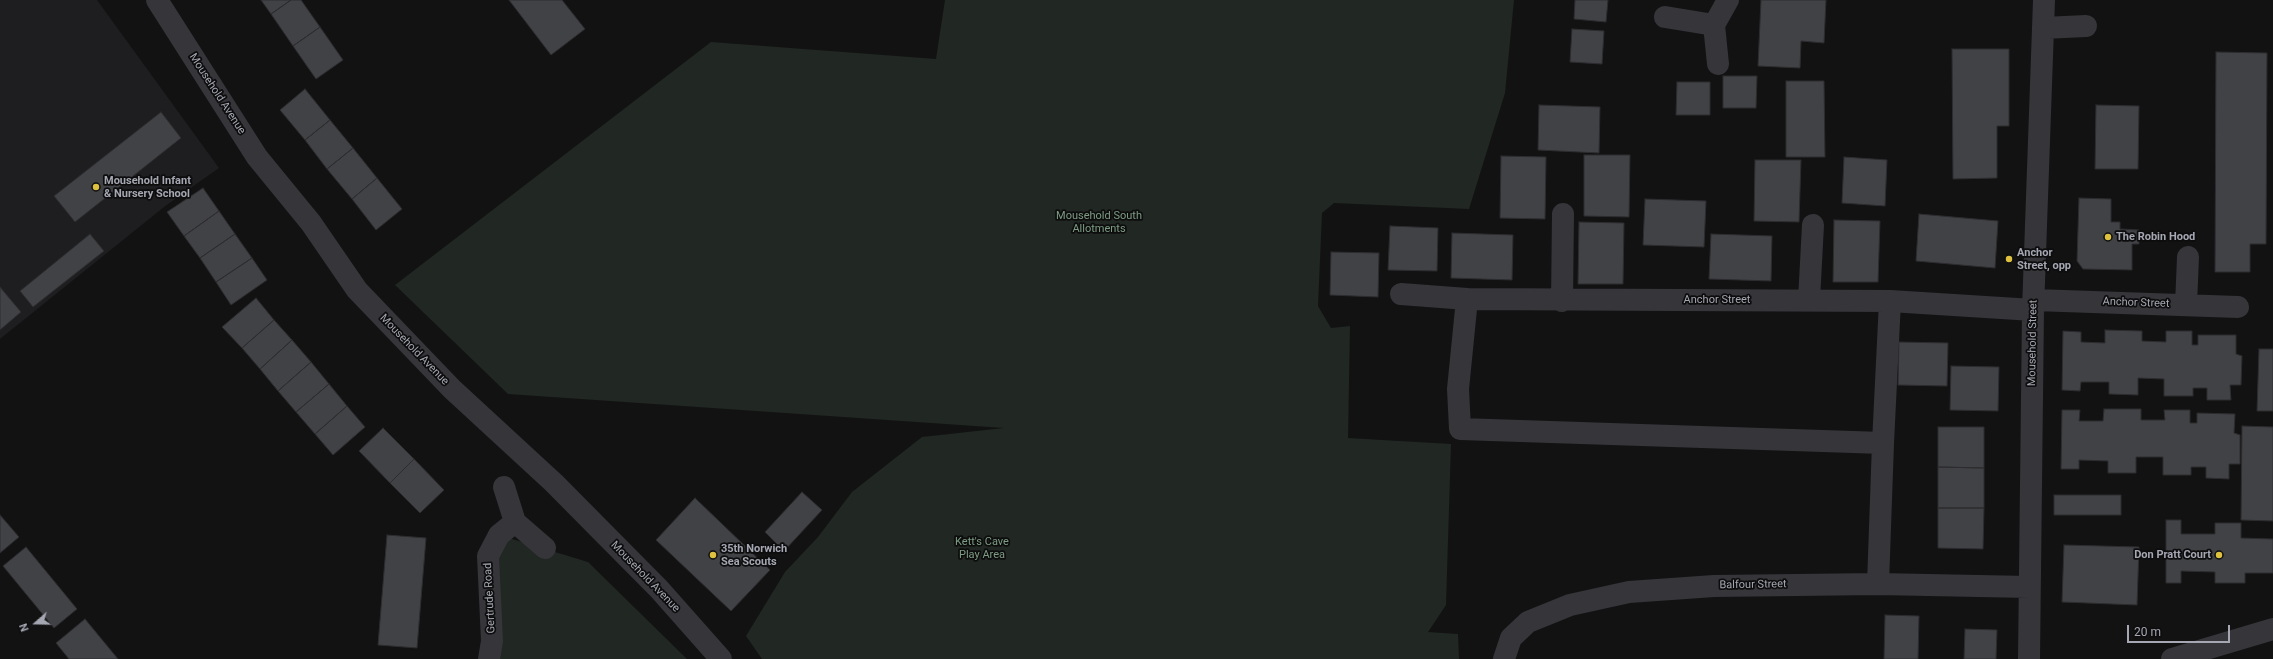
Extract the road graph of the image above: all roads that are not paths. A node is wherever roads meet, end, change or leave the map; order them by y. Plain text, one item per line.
1 (157, 0) edge
2 (1728, 0) edge
3 (2044, 0) edge
4 (1665, 17) dead end
5 (1714, 25) junction
6 (2086, 26) dead end
7 (2043, 28) junction
8 (1718, 64) dead end
9 (1563, 214) dead end
10 (1813, 225) dead end
11 (2188, 257) dead end
12 (1401, 294) dead end
13 (1467, 299) junction
14 (1562, 300) junction
15 (1810, 300) junction
16 (1890, 301) junction
17 (2034, 305) junction
18 (2186, 305) junction
19 (2238, 307) dead end
20 (1883, 443) junction
21 (504, 487) dead end
22 (515, 522) junction
23 (545, 548) dead end
24 (1878, 584) junction
25 (2029, 587) junction
26 (2273, 629) edge
27 (489, 659) edge
28 (721, 659) edge
29 (1504, 659) edge
30 (2029, 659) edge
31 (2172, 659) edge

1 - 28 street, Mousehold Avenue
2 - 5 street
3 - 7 street, Mousehold Street
4 - 5 street
5 - 8 street
6 - 7 street
7 - 17 street, Mousehold Street
9 - 14 street
10 - 15 street
11 - 18 street
12 - 13 street, Anchor Street
13 - 14 street, Anchor Street
13 - 20 street
14 - 15 street, Anchor Street
15 - 16 street, Anchor Street
16 - 17 street, Anchor Street
16 - 20 street
17 - 18 street, Anchor Street
17 - 25 street, Mousehold Street
18 - 19 street, Anchor Street
20 - 24 street
21 - 22 street
22 - 23 street
22 - 27 street, Gertrude Road
24 - 25 street, Balfour Street
24 - 29 street, Balfour Street
25 - 30 street, Mousehold Street
26 - 31 street

